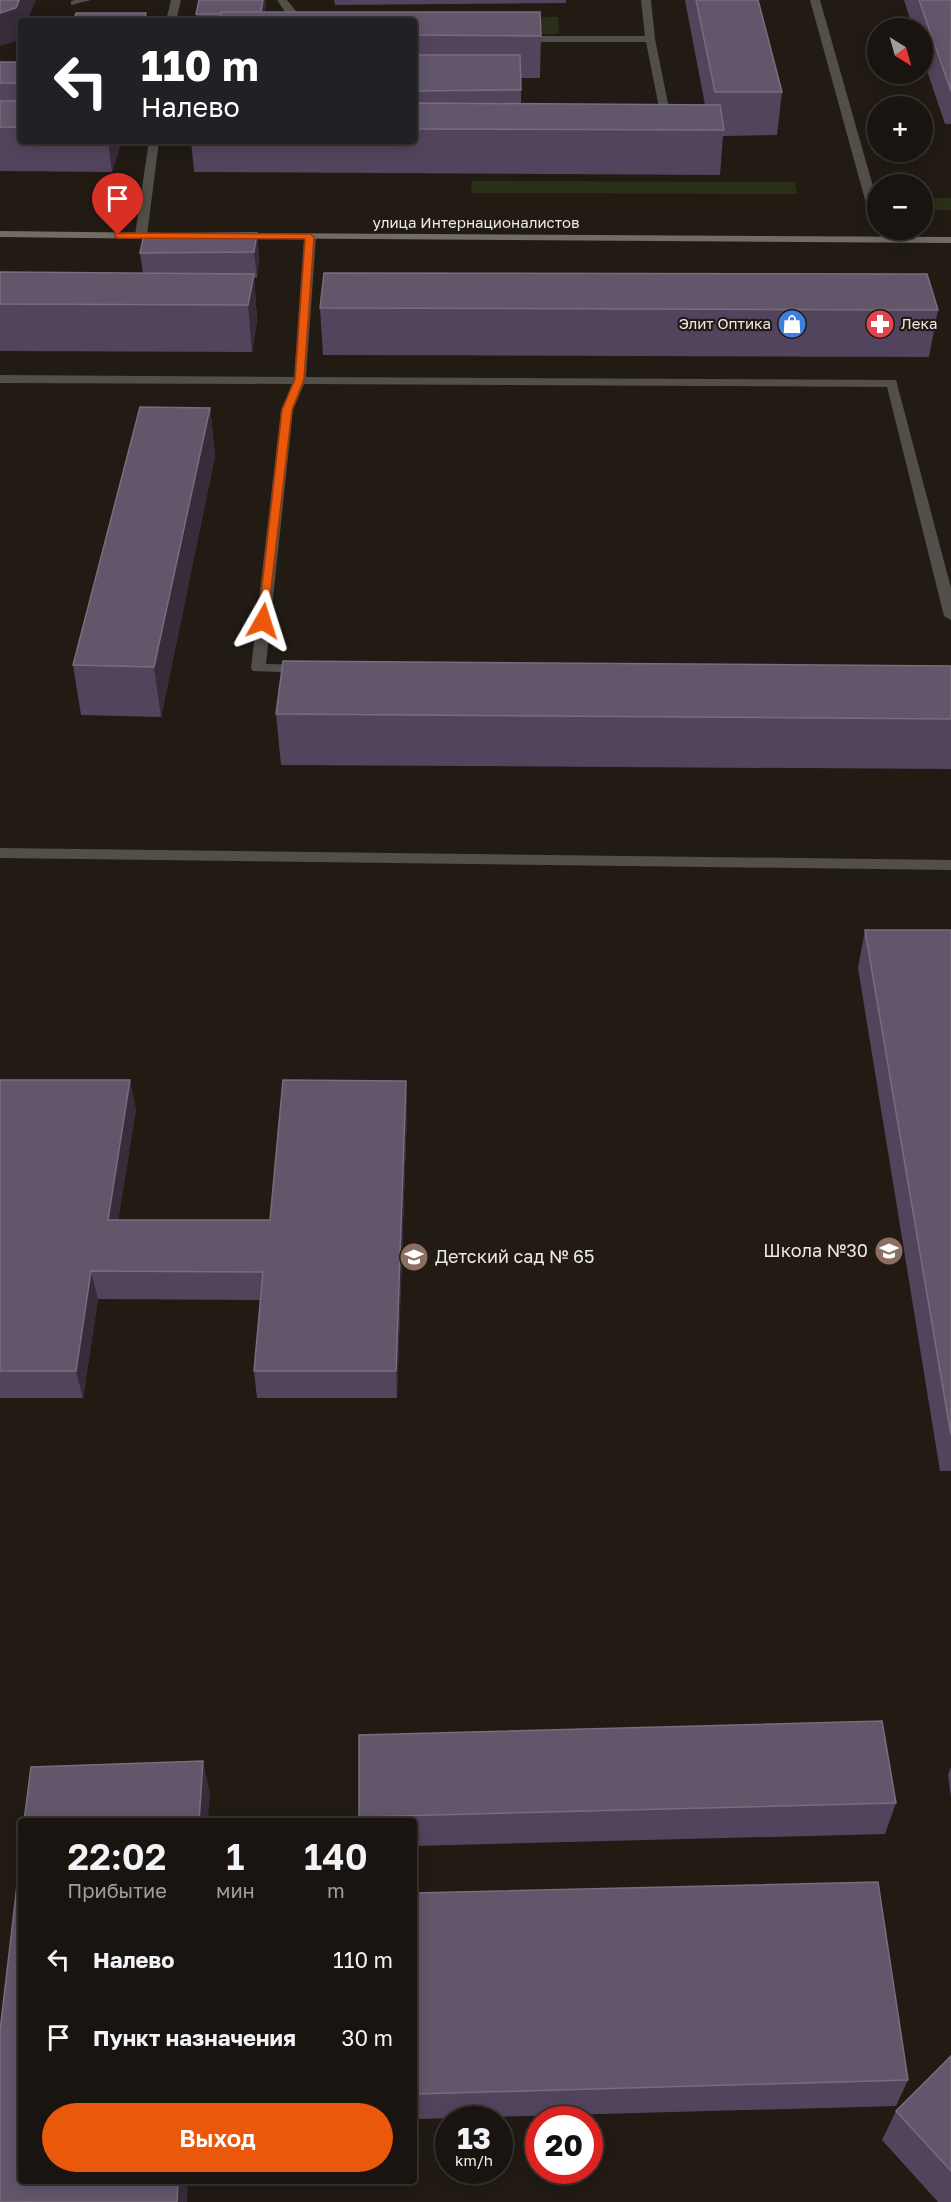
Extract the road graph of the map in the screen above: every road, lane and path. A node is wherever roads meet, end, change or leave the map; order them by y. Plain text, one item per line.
1 (86, 0) edge
2 (176, 0) edge
3 (282, 0) edge
4 (646, 0) edge
5 (816, 0) edge
6 (74, 3) dead end
7 (172, 18) edge
8 (295, 18) edge
9 (504, 39) edge
10 (650, 39) junction
11 (656, 131) edge
12 (154, 144) edge
13 (867, 185) edge
14 (0, 234) edge
15 (867, 235) edge
16 (141, 236) junction
17 (186, 236) edge
18 (220, 236) edge
19 (310, 237) junction
20 (933, 239) edge
21 (951, 240) edge
22 (0, 379) edge
23 (300, 379) junction
24 (951, 616) edge
25 (317, 669) edge
26 (0, 853) edge
27 (951, 865) edge

1 - 6 street
2 - 7 street
3 - 8 street
4 - 10 street
5 - 13 street
9 - 10 street
10 - 11 street
12 - 16 street
14 - 16 street
15 - 19 street, улица Интернационалистов
16 - 17 street
18 - 19 street, улица Интернационалистов
19 - 23 street
20 - 21 street, улица Интернационалистов
22 - 23 street
23 - 24 street
23 - 25 street
26 - 27 street

